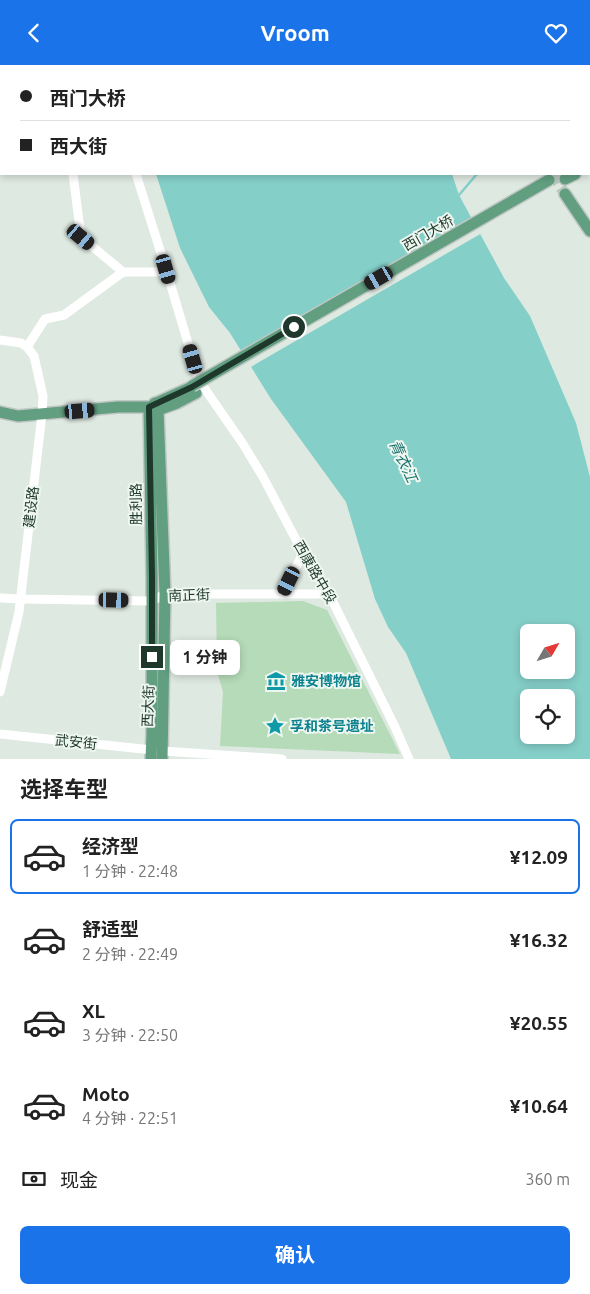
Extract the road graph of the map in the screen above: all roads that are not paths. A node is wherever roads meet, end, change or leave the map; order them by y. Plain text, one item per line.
1 (73, 175) edge
2 (136, 175) edge
3 (551, 183) dead end
4 (565, 194) tunnel mouth
5 (590, 231) edge
6 (166, 269) junction
7 (123, 272) junction
8 (0, 340) edge
9 (27, 347) junction
10 (198, 387) junction
11 (154, 407) junction
12 (0, 412) edge
13 (42, 414) junction
14 (303, 553) junction
15 (165, 594) junction
16 (283, 594) junction
17 (329, 594) junction
18 (0, 597) edge
19 (20, 599) junction
20 (152, 601) junction
21 (0, 692) edge
22 (0, 735) edge
23 (156, 755) edge
24 (282, 759) edge
25 (409, 759) edge

1 - 7 street
2 - 6 street, 西康路中段
3 - 10 main road, 西门大桥
4 - 5 main road
6 - 7 street
6 - 10 street, 西康路中段
7 - 9 street
8 - 9 street
9 - 13 street, 建设路
10 - 11 main road, 西门大桥
10 - 14 street, 西康路中段
11 - 13 main road
11 - 15 main road, 胜利路
11 - 20 main road, 胜利路
12 - 13 main road
13 - 19 street, 建设路
14 - 16 street
14 - 17 street, 西康路中段
15 - 16 street, 南正街
15 - 20 street, 南正街
15 - 23 main road, 西大街
16 - 17 street, 南正街
17 - 25 street, 西康路中段
18 - 19 street, 南正街
19 - 20 street, 南正街
19 - 21 street, 建设路
20 - 23 main road, 西大街
22 - 23 street, 武安街
23 - 24 street, 武安街

